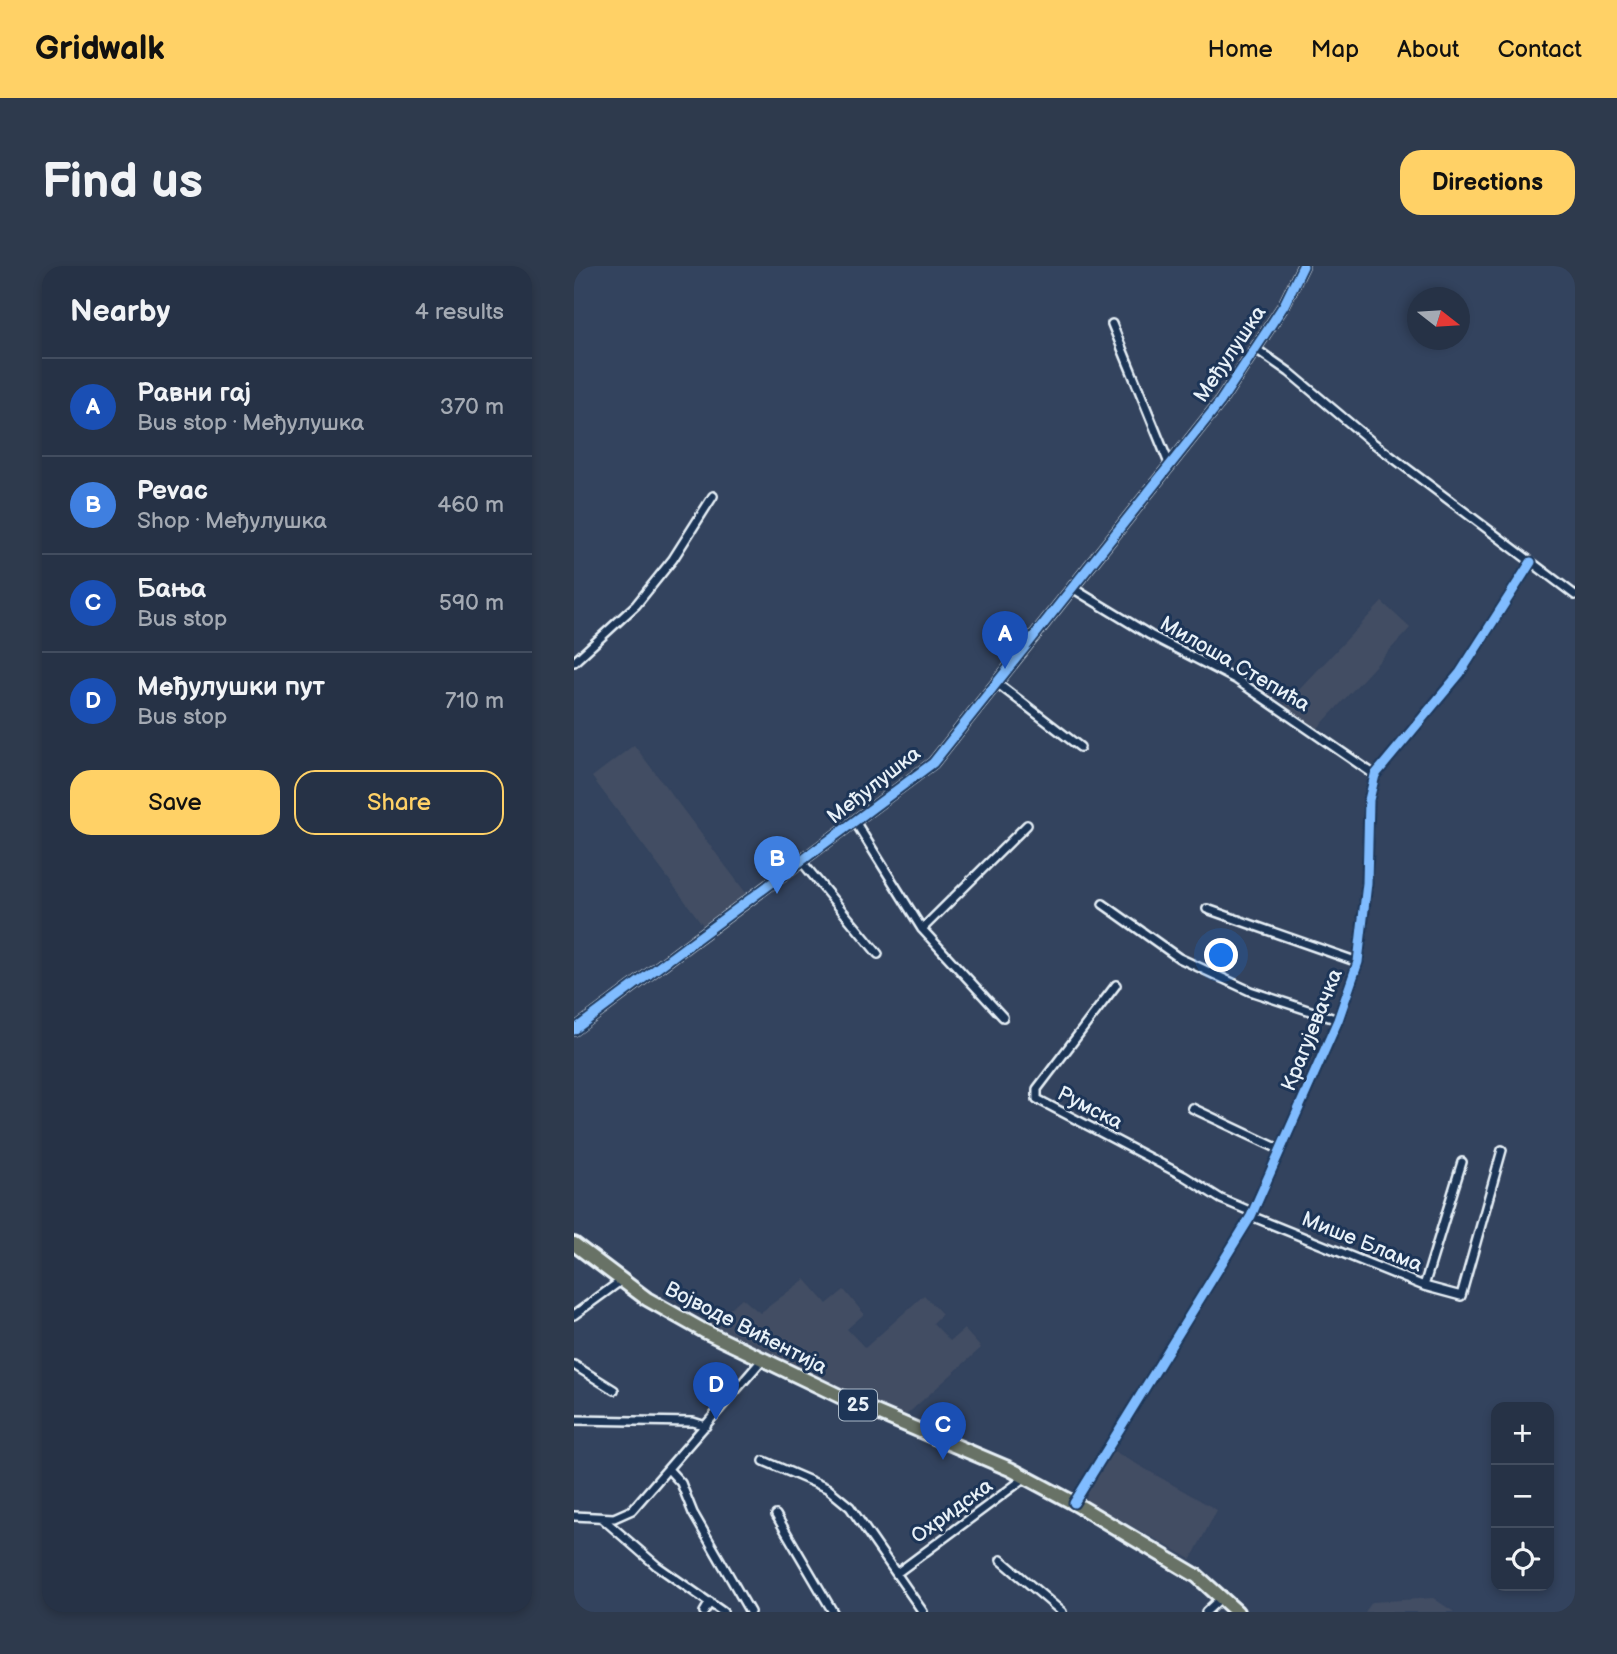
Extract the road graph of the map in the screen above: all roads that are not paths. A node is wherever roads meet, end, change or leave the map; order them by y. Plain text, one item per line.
1 (1303, 266) edge
2 (1112, 324) dead end
3 (1256, 349) junction
4 (1170, 466) junction
5 (713, 496) dead end
6 (1531, 562) junction
7 (1074, 589) junction
8 (1575, 595) edge
9 (574, 662) edge
10 (998, 684) junction
11 (1080, 747) dead end
12 (1375, 775) junction
13 (856, 822) junction
14 (1027, 825) dead end
15 (802, 862) junction
16 (1102, 904) dead end
17 (1208, 909) dead end
18 (922, 929) junction
19 (878, 954) dead end
20 (1357, 962) junction
21 (1116, 985) dead end
22 (1003, 1017) dead end
23 (1338, 1020) junction
24 (574, 1030) edge
25 (1192, 1108) dead end
26 (1279, 1149) junction
27 (1502, 1150) dead end
28 (1462, 1162) dead end
29 (1251, 1214) junction
30 (574, 1244) edge
31 (622, 1280) junction
32 (1424, 1286) junction
33 (574, 1315) edge
34 (762, 1360) junction
35 (574, 1365) edge
36 (614, 1390) dead end
37 (574, 1420) edge
38 (706, 1426) junction
39 (764, 1461) dead end
40 (669, 1470) junction
41 (1026, 1477) junction
42 (1074, 1503) junction
43 (574, 1516) edge
44 (776, 1516) dead end
45 (602, 1518) junction
46 (1001, 1560) dead end
47 (897, 1573) junction
48 (1222, 1597) junction
49 (710, 1602) junction
50 (704, 1612) edge
51 (723, 1612) edge
52 (750, 1612) edge
53 (833, 1612) edge
54 (923, 1612) edge
55 (1062, 1612) edge
56 (1206, 1612) edge
57 (1237, 1612) edge

1 - 3 street, Међулушка
2 - 4 street
3 - 4 street, Међулушка
3 - 6 street
4 - 7 street, Међулушка
5 - 9 street
6 - 8 street
6 - 12 street, Крагујевачка
7 - 10 street, Међулушка
7 - 12 street, Милоша Степића
10 - 11 street
10 - 13 street, Међулушка
12 - 20 street, Крагујевачка
13 - 15 street, Међулушка
13 - 18 street
14 - 18 street
15 - 19 street
15 - 24 street, Међулушка
16 - 23 street
17 - 20 street
18 - 22 street
20 - 23 street, Крагујевачка
21 - 29 street, Румска
23 - 26 street, Крагујевачка
25 - 26 street
26 - 29 street, Крагујевачка
27 - 32 street, Мише Блама
28 - 32 street
29 - 32 street, Мише Блама
29 - 42 street, Крагујевачка
30 - 31 main road, Војводе Вићентија / 25
31 - 33 street
31 - 34 main road, Војводе Вићентија / 25
34 - 38 street
34 - 41 main road, Војводе Вићентија / 25
35 - 36 street
37 - 38 street
38 - 40 street
39 - 47 street
40 - 45 street
40 - 52 street
41 - 42 main road, Војводе Вићентија / 25
41 - 47 street, Охридска
42 - 48 main road, Војводе Вићентија / 25
43 - 45 street
44 - 53 street
45 - 49 street
46 - 55 street
47 - 54 street
48 - 56 street
48 - 57 main road, Војводе Вићентија / 25
49 - 50 street
49 - 51 street

